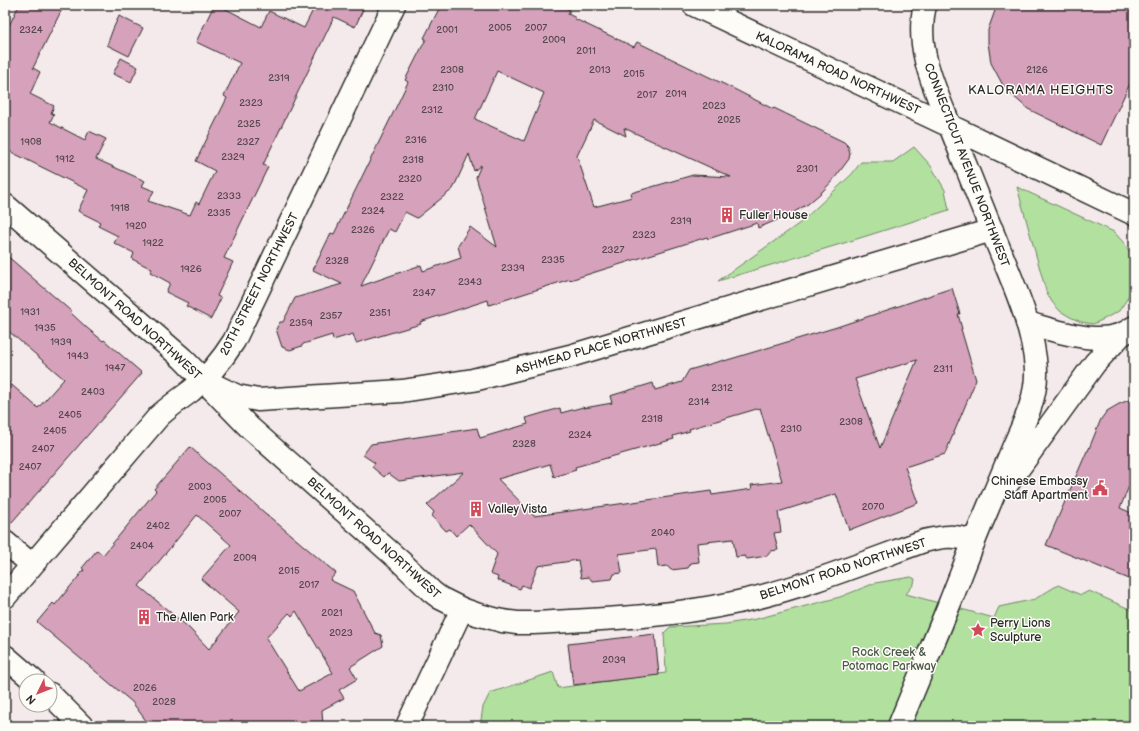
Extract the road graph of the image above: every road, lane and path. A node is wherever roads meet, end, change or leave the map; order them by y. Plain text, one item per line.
1 (394, 5) edge
2 (694, 5) edge
3 (925, 5) edge
4 (950, 126) junction
5 (5, 205) edge
6 (1134, 214) edge
7 (992, 230) junction
8 (1027, 323) junction
9 (1128, 331) edge
10 (203, 379) junction
11 (984, 517) junction
12 (974, 541) junction
13 (5, 542) edge
14 (32, 565) junction
15 (5, 597) edge
16 (462, 609) junction
17 (5, 656) edge
18 (25, 673) edge
19 (58, 702) edge
20 (82, 726) edge
21 (407, 726) edge
22 (899, 726) edge

1 - 10 street, 20TH STREET NORTHWEST
2 - 4 street, KALORAMA ROAD NORTHWEST
3 - 4 street, CONNECTICUT AVENUE NORTHWEST
4 - 6 street, KALORAMA ROAD NORTHWEST
4 - 7 street, CONNECTICUT AVENUE NORTHWEST
5 - 10 street, BELMONT ROAD NORTHWEST
7 - 8 street, CONNECTICUT AVENUE NORTHWEST
7 - 10 street, ASHMEAD PLACE NORTHWEST
8 - 9 street
8 - 11 street, CONNECTICUT AVENUE NORTHWEST
9 - 11 street
10 - 14 street, 20TH STREET NORTHWEST
10 - 16 street, BELMONT ROAD NORTHWEST
11 - 12 street, CONNECTICUT AVENUE NORTHWEST
12 - 16 street, BELMONT ROAD NORTHWEST
12 - 22 street, CONNECTICUT AVENUE NORTHWEST
13 - 14 street
14 - 15 street, 20TH STREET NORTHWEST
16 - 21 street
17 - 18 street
19 - 20 street

